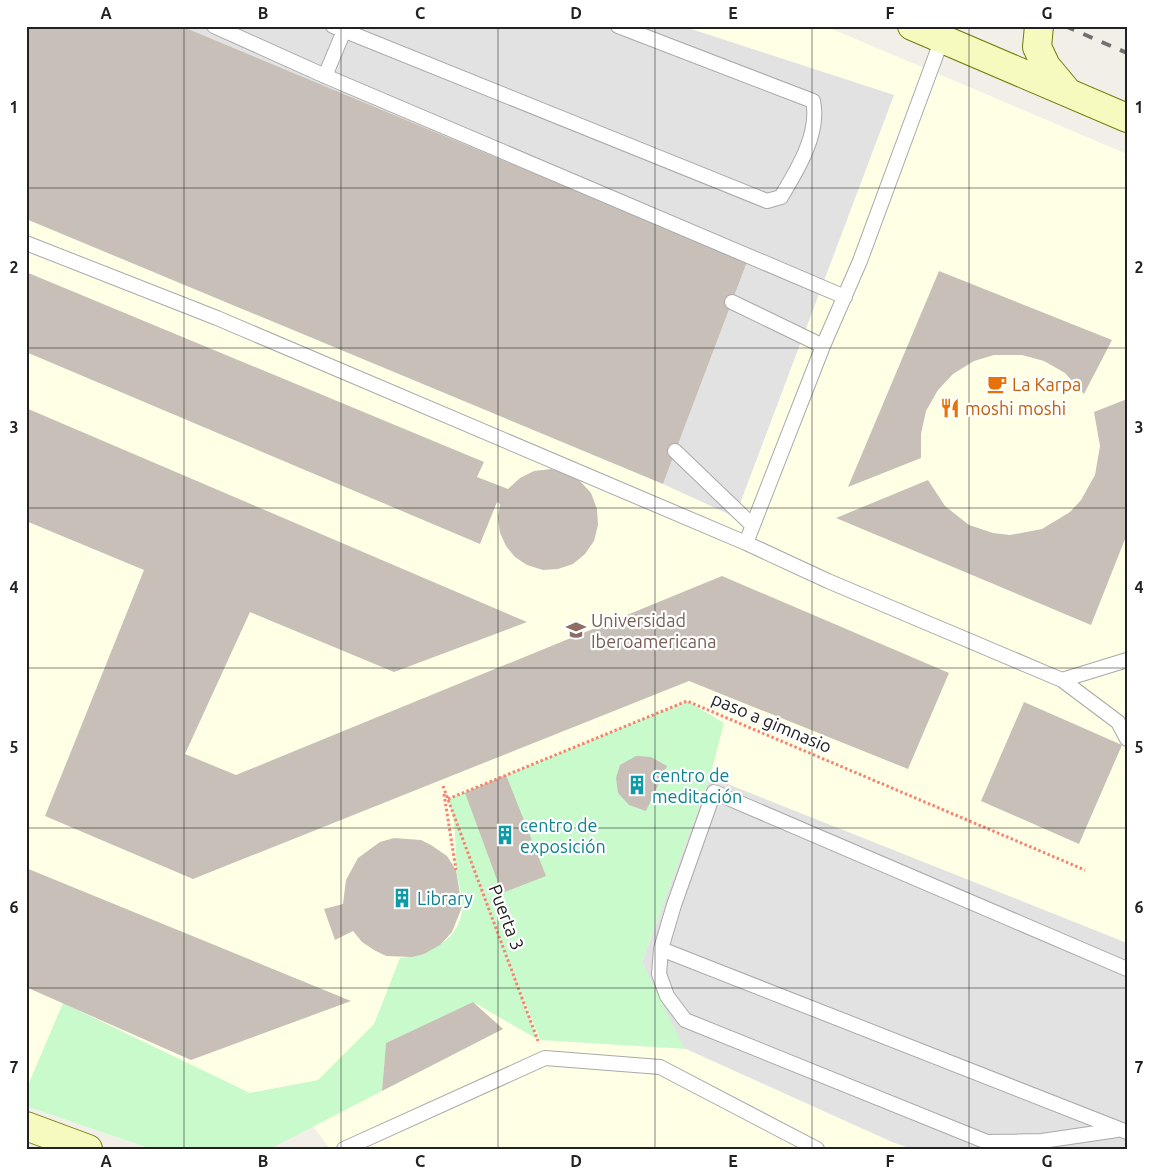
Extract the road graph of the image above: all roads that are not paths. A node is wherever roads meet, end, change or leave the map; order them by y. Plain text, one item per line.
1 (214, 26) edge
2 (618, 26) edge
3 (912, 26) edge
4 (1039, 26) edge
5 (341, 28) edge
6 (942, 39) junction
7 (325, 76) junction
8 (1067, 92) junction
9 (1127, 118) edge
10 (26, 243) edge
11 (845, 296) junction
12 (732, 302) dead end
13 (823, 346) junction
14 (675, 451) dead end
15 (752, 525) junction
16 (746, 543) junction
17 (1127, 660) edge
18 (1062, 680) junction
19 (1127, 739) edge
20 (661, 949) junction
21 (1127, 969) edge
22 (26, 1126) edge
23 (1122, 1131) edge
24 (88, 1149) edge
25 (344, 1149) edge
26 (817, 1149) edge

1 - 7 lane
2 - 5 lane
3 - 6 main road
4 - 8 main road
5 - 7 lane
6 - 8 main road
6 - 11 lane
7 - 11 lane
8 - 9 main road
10 - 16 lane
11 - 13 lane
12 - 13 lane
13 - 15 lane
14 - 15 lane
15 - 16 lane
16 - 18 lane
17 - 18 lane
18 - 19 lane
20 - 21 lane
20 - 23 lane
20 - 23 lane
22 - 24 main road
25 - 26 lane

